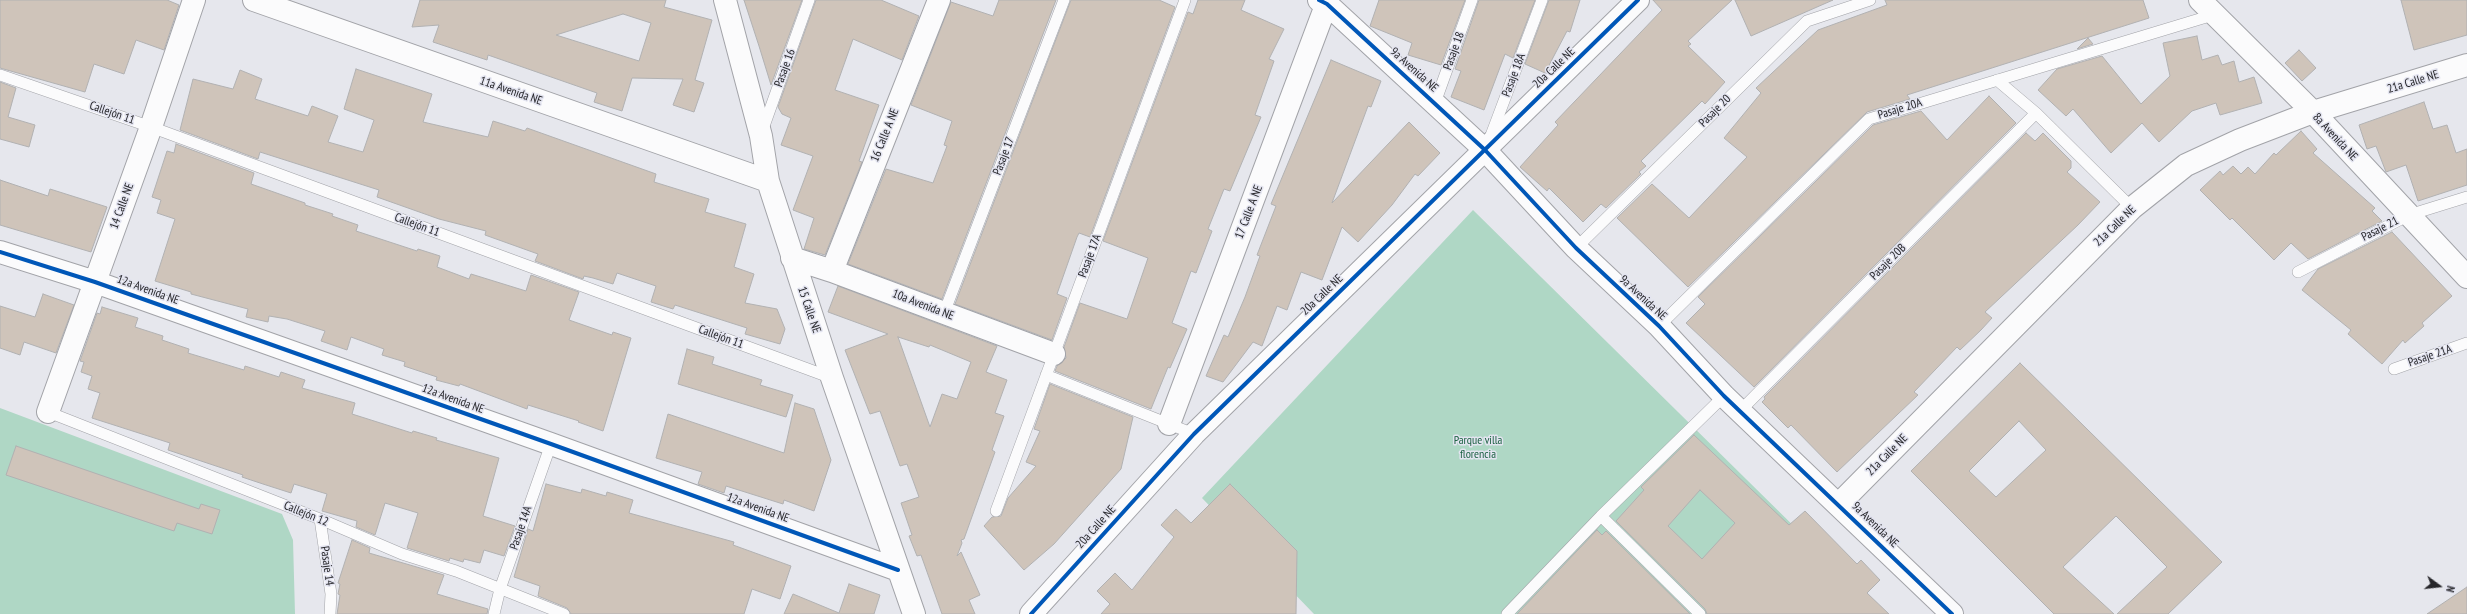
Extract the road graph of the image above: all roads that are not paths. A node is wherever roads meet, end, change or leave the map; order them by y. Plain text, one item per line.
1 (194, 0) edge
2 (254, 0) edge
3 (725, 0) edge
4 (809, 0) edge
5 (939, 0) edge
6 (1064, 0) edge
7 (1185, 0) edge
8 (1472, 0) edge
9 (1542, 0) edge
10 (1638, 0) edge
11 (1870, 0) edge
12 (1324, 1) edge
13 (2206, 8) edge
14 (2467, 65) edge
15 (0, 74) edge
16 (1997, 80) junction
17 (1435, 103) junction
18 (2312, 112) junction
19 (2036, 113) junction
20 (151, 127) junction
21 (760, 136) junction
22 (1485, 150) junction
23 (768, 181) junction
24 (2467, 197) edge
25 (2132, 208) junction
26 (2409, 215) junction
27 (1576, 248) junction
28 (0, 252) edge
29 (792, 258) junction
30 (832, 271) junction
31 (2298, 272) dead end
32 (2467, 277) edge
33 (95, 282) junction
34 (944, 313) junction
35 (1659, 326) junction
36 (2467, 344) edge
37 (1054, 354) junction
38 (2394, 369) dead end
39 (1046, 375) junction
40 (832, 378) junction
41 (1724, 396) junction
42 (1740, 411) junction
43 (48, 412) joint
44 (1169, 424) junction
45 (1194, 434) junction
46 (551, 444) junction
47 (1839, 504) junction
48 (996, 511) dead end
49 (1601, 516) junction
50 (320, 519) junction
51 (898, 570) junction
52 (500, 589) junction
53 (330, 614) edge
54 (494, 614) edge
55 (564, 614) edge
56 (914, 614) edge
57 (1031, 614) edge
58 (1507, 614) edge
59 (1700, 614) edge
60 (1952, 614) edge

1 - 20 street, 14 Calle NE
2 - 23 street, 11a Avenida NE
3 - 21 street, 15 Calle NE
4 - 21 lane, Pasaje 16
5 - 30 street, 16 Calle A NE
6 - 34 lane, Pasaje 17
7 - 37 lane, Pasaje 17A
8 - 17 lane, Pasaje 18
9 - 22 lane, Pasaje 18A
10 - 22 street, 20a Calle NE
11 - 27 lane, Pasaje 20
12 - 17 street, 9a Avenida NE
12 - 44 street, 17 Calle A NE
13 - 16 lane, Pasaje 20A
13 - 18 street, 8a Avenida NE
14 - 18 street, 21a Calle NE
15 - 20 lane, Callejón 11
16 - 19 lane
16 - 35 lane, Pasaje 20A
17 - 22 street, 9a Avenida NE
18 - 25 street, 21a Calle NE
18 - 26 street, 8a Avenida NE
19 - 25 lane
19 - 42 lane, Pasaje 20B
20 - 33 street, 14 Calle NE
20 - 40 lane, Callejón 11
21 - 23 street, 15 Calle NE
22 - 27 street, 9a Avenida NE
22 - 45 street, 20a Calle NE
23 - 29 street, 15 Calle NE
24 - 26 lane, Pasaje 21
25 - 47 street, 21a Calle NE
26 - 31 lane, Pasaje 21
26 - 32 street, 8a Avenida NE
27 - 35 street, 9a Avenida NE
28 - 33 street, 12a Avenida NE
29 - 30 street, 10a Avenida NE
29 - 40 street, 15 Calle NE
30 - 34 street, 10a Avenida NE
33 - 43 street, 14 Calle NE
33 - 46 street, 12a Avenida NE
34 - 37 street, 10a Avenida NE
35 - 41 street, 9a Avenida NE
36 - 38 lane, Pasaje 21A
37 - 39 lane, Pasaje 17A
39 - 44 lane
39 - 48 lane, Pasaje 17A
40 - 51 street, 15 Calle NE
41 - 42 street, 9a Avenida NE
41 - 49 lane
42 - 47 street, 9a Avenida NE
43 - 50 lane, Callejón 12
44 - 45 lane
45 - 57 street, 20a Calle NE
46 - 51 street, 12a Avenida NE
46 - 52 lane, Pasaje 14A
47 - 60 street, 9a Avenida NE
49 - 58 lane
49 - 59 lane
50 - 52 lane, Callejón 12
50 - 53 lane, Pasaje 14
51 - 56 street, 15 Calle NE
52 - 54 lane, Pasaje 14A
52 - 55 lane, Callejón 12

